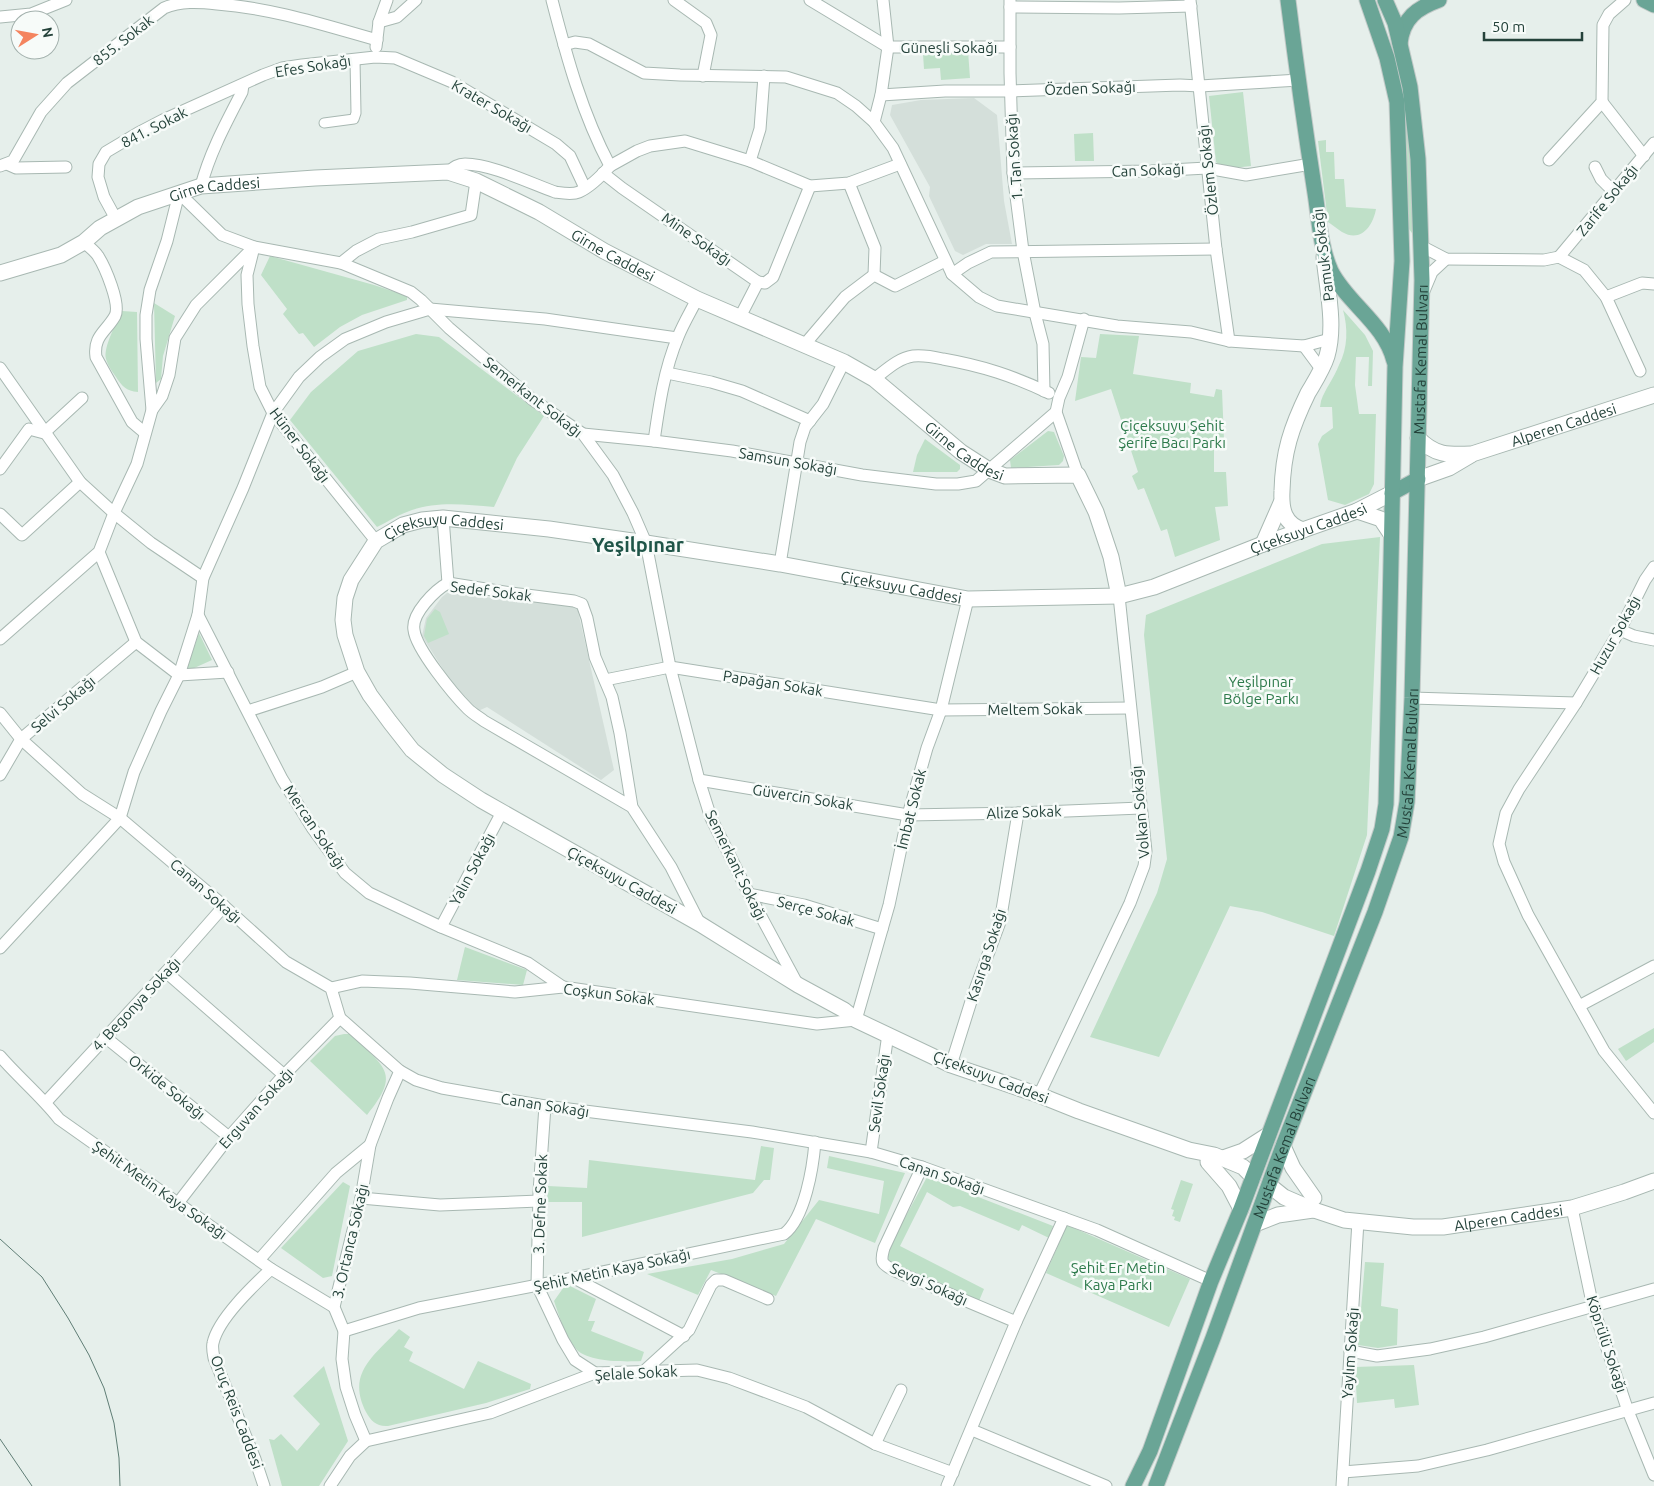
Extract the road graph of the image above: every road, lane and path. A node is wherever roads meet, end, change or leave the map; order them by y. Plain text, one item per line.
1 (66, 0) edge
2 (387, 0) edge
3 (416, 0) edge
4 (552, 0) edge
5 (674, 0) edge
6 (810, 0) edge
7 (883, 0) edge
8 (1288, 0) edge
9 (1367, 0) edge
10 (1439, 0) edge
11 (1625, 0) edge
12 (1644, 0) edge
13 (1386, 1) edge
14 (208, 2) edge
15 (1190, 3) edge
16 (1010, 4) edge
17 (1654, 5) edge
18 (0, 17) edge
19 (1374, 21) junction
20 (379, 22) junction
21 (377, 40) junction
22 (1400, 44) junction
23 (564, 45) junction
24 (888, 47) junction
25 (1010, 47) junction
26 (375, 57) junction
27 (355, 59) junction
28 (703, 76) junction
29 (764, 76) junction
30 (1299, 80) junction
31 (243, 85) junction
32 (1200, 86) junction
33 (1010, 91) junction
34 (881, 95) junction
35 (1602, 102) junction
36 (874, 122) junction
37 (324, 123) dead end
38 (1654, 143) edge
39 (1644, 156) junction
40 (1548, 160) dead end
41 (750, 161) junction
42 (900, 164) junction
43 (1310, 164) junction
44 (3, 165) edge
45 (66, 167) dead end
46 (1595, 167) dead end
47 (1207, 168) junction
48 (607, 170) junction
49 (448, 172) junction
50 (1013, 173) junction
51 (476, 181) junction
52 (849, 183) junction
53 (201, 186) junction
54 (810, 186) junction
55 (585, 188) junction
56 (1614, 191) junction
57 (179, 193) junction
58 (116, 219) junction
59 (84, 242) junction
60 (1323, 244) junction
61 (254, 246) junction
62 (1421, 246) junction
63 (1216, 249) junction
64 (1023, 252) junction
65 (1559, 258) junction
66 (1446, 259) junction
67 (945, 261) junction
68 (341, 263) junction
69 (0, 273) edge
70 (952, 274) junction
71 (874, 275) junction
72 (758, 282) junction
73 (1654, 284) edge
74 (1421, 297) junction
75 (1606, 297) junction
76 (697, 299) junction
77 (430, 309) junction
78 (1034, 313) junction
79 (740, 317) junction
80 (1084, 319) junction
81 (678, 338) junction
82 (1330, 340) junction
83 (1229, 341) junction
84 (805, 344) junction
85 (1304, 346) junction
86 (844, 362) junction
87 (1395, 367) junction
88 (0, 368) edge
89 (1321, 369) junction
90 (1640, 371) dead end
91 (667, 373) junction
92 (874, 379) junction
93 (1044, 391) junction
94 (1654, 395) edge
95 (82, 398) dead end
96 (1059, 398) junction
97 (152, 410) junction
98 (1056, 412) junction
99 (273, 413) junction
100 (810, 421) junction
101 (44, 433) junction
102 (145, 433) junction
103 (583, 434) junction
104 (1418, 438) junction
105 (654, 441) junction
106 (1472, 454) junction
107 (797, 462) junction
108 (0, 470) edge
109 (989, 470) junction
110 (1078, 475) junction
111 (1418, 479) junction
112 (80, 482) junction
113 (1392, 493) junction
114 (1282, 503) junction
115 (1358, 511) junction
116 (114, 513) junction
117 (0, 514) edge
118 (443, 518) junction
119 (1303, 530) junction
120 (1391, 534) junction
121 (376, 541) junction
122 (646, 543) junction
123 (1263, 544) junction
124 (99, 552) junction
125 (780, 564) junction
126 (1654, 567) edge
127 (203, 578) junction
128 (448, 583) junction
129 (1119, 596) junction
130 (968, 598) junction
131 (198, 615) junction
132 (1620, 630) junction
133 (0, 639) edge
134 (1654, 640) edge
135 (136, 642) junction
136 (670, 667) junction
137 (228, 672) junction
138 (357, 672) junction
139 (179, 675) junction
140 (605, 680) junction
141 (1412, 698) junction
142 (1576, 703) junction
143 (1130, 708) junction
144 (941, 710) junction
145 (248, 711) junction
146 (0, 713) edge
147 (21, 740) junction
148 (0, 775) edge
149 (698, 780) junction
150 (632, 807) junction
151 (1141, 808) junction
152 (502, 812) junction
153 (1018, 813) junction
154 (908, 815) junction
155 (120, 818) junction
156 (749, 894) junction
157 (224, 906) junction
158 (700, 924) junction
159 (441, 927) junction
160 (882, 929) junction
161 (0, 948) edge
162 (1654, 966) edge
163 (166, 972) junction
164 (798, 985) junction
165 (564, 987) junction
166 (331, 988) junction
167 (1579, 1006) junction
168 (340, 1018) junction
169 (856, 1020) junction
170 (888, 1034) junction
171 (105, 1037) junction
172 (0, 1056) edge
173 (951, 1065) junction
174 (400, 1071) junction
175 (284, 1076) junction
176 (1039, 1095) junction
177 (1650, 1101) edge
178 (46, 1102) junction
179 (545, 1106) junction
180 (1654, 1113) edge
181 (1268, 1135) junction
182 (229, 1137) junction
183 (815, 1142) junction
184 (370, 1145) junction
185 (1284, 1146) junction
186 (1189, 1150) junction
187 (871, 1152) junction
188 (1223, 1158) junction
189 (1208, 1162) junction
190 (922, 1167) junction
191 (1252, 1177) junction
192 (1654, 1181) edge
193 (1269, 1185) junction
194 (361, 1198) junction
195 (539, 1200) junction
196 (178, 1203) junction
197 (1314, 1204) junction
198 (1572, 1208) junction
199 (1241, 1209) junction
200 (1064, 1218) junction
201 (1358, 1220) junction
202 (1255, 1224) junction
203 (259, 1260) junction
204 (270, 1269) junction
205 (574, 1278) junction
206 (1211, 1281) junction
207 (538, 1286) junction
208 (1654, 1289) edge
209 (768, 1299) dead end
210 (1592, 1306) junction
211 (334, 1308) junction
212 (1016, 1322) junction
213 (344, 1331) junction
214 (684, 1336) junction
215 (1213, 1338) junction
216 (1350, 1351) junction
217 (643, 1372) junction
218 (594, 1373) junction
219 (901, 1390) dead end
220 (1654, 1403) edge
221 (1628, 1411) junction
222 (972, 1430) junction
223 (366, 1441) junction
224 (875, 1444) junction
225 (1150, 1451) junction
226 (1342, 1472) junction
227 (953, 1473) junction
228 (1654, 1475) edge
229 (264, 1486) edge
230 (330, 1486) edge
231 (947, 1486) edge
232 (1106, 1486) edge
233 (1133, 1486) edge
234 (1143, 1486) edge
235 (1156, 1486) edge
236 (1342, 1486) edge

1 - 18 street
2 - 20 street
3 - 20 street
4 - 23 street
5 - 28 street
6 - 24 street
7 - 24 street
8 - 30 main road, Pamuk Sokağı
9 - 19 main road, Mustafa Kemal Bulvarı
10 - 22 main road
11 - 35 street
12 - 17 main road
13 - 19 main road
13 - 22 main road, Mustafa Kemal Bulvarı
14 - 21 street, 855. Sokak
14 - 44 street, 855. Sokak
15 - 16 street
15 - 32 street, Özlem Sokağı
16 - 25 street, 1. Tan Sokağı
19 - 87 main road, Mustafa Kemal Bulvarı
20 - 21 street
21 - 26 street
22 - 62 main road, Mustafa Kemal Bulvarı
23 - 28 street
23 - 48 street
24 - 25 street, Güneşli Sokağı
24 - 34 street
25 - 33 street, 1. Tan Sokağı
26 - 27 street, Efes Sokağı
26 - 55 street, Krater Sokağı
27 - 31 street, Efes Sokağı
27 - 37 street
28 - 29 street
29 - 36 street
29 - 41 street
30 - 32 street, Özden Sokağı
30 - 43 main road, Pamuk Sokağı
31 - 53 street
31 - 58 street, 841. Sokak
32 - 33 street, Özden Sokağı
32 - 47 street, Özlem Sokağı
33 - 34 street, Özden Sokağı
33 - 50 street, 1. Tan Sokağı
34 - 36 street
35 - 39 street
35 - 40 street
36 - 42 street
38 - 39 street, Zarife Sokağı
39 - 56 street, Zarife Sokağı
41 - 48 street
41 - 54 street
42 - 52 street
42 - 67 street
43 - 47 street, Can Sokağı
43 - 60 main road, Pamuk Sokağı
44 - 45 street
46 - 56 street
47 - 50 street, Can Sokağı
47 - 63 street, Özlem Sokağı
48 - 55 street
48 - 72 street, Mine Sokağı
49 - 51 street, Girne Caddesi
49 - 53 street, Girne Caddesi
49 - 55 street
50 - 64 street, 1. Tan Sokağı
51 - 68 street
51 - 76 street, Girne Caddesi
52 - 54 street
52 - 71 street
53 - 57 street, Girne Caddesi
54 - 72 street
56 - 65 street, Zarife Sokağı
57 - 58 street, Girne Caddesi
57 - 61 street, Semerkant Sokağı
57 - 97 street
58 - 59 street, Girne Caddesi
59 - 69 street, Girne Caddesi
59 - 102 street
60 - 82 street, Pamuk Sokağı
60 - 87 main road, Mustafa Kemal Bulvarı
61 - 68 street, Semerkant Sokağı
61 - 97 street
61 - 99 street, Hüner Sokağı
62 - 66 street
62 - 74 main road, Mustafa Kemal Bulvarı
63 - 64 street
63 - 83 street, Özlem Sokağı
64 - 70 street
64 - 78 street, 1. Tan Sokağı
65 - 66 street
65 - 75 street
66 - 74 street
67 - 70 street
67 - 71 street
68 - 77 street, Semerkant Sokağı
70 - 78 street
71 - 84 street
72 - 79 street
73 - 75 street
74 - 104 main road, Mustafa Kemal Bulvarı
75 - 90 street
76 - 79 street, Girne Caddesi
76 - 81 street
77 - 81 street
77 - 99 street
77 - 103 street, Semerkant Sokağı
78 - 80 street
78 - 93 street, 1. Tan Sokağı
79 - 84 street, Girne Caddesi
80 - 83 street
80 - 96 street
81 - 91 street
82 - 85 street
82 - 89 street, Pamuk Sokağı
83 - 85 street
84 - 86 street, Girne Caddesi
85 - 89 street
86 - 92 street, Girne Caddesi
86 - 100 street
87 - 113 main road, Mustafa Kemal Bulvarı
88 - 101 street
89 - 114 street, Pamuk Sokağı
91 - 100 street
91 - 105 street
92 - 93 street
92 - 109 street, Girne Caddesi
93 - 96 street
94 - 106 street, Alperen Caddesi
95 - 101 street
96 - 98 street
97 - 102 street
98 - 109 street, Samsun Sokağı
98 - 110 street
99 - 121 street, Hüner Sokağı
99 - 127 street
100 - 107 street
101 - 108 street
101 - 112 street
102 - 116 street
103 - 105 street, Samsun Sokağı
103 - 122 street, Semerkant Sokağı
104 - 106 street
104 - 111 main road, Mustafa Kemal Bulvarı
105 - 107 street, Samsun Sokağı
106 - 111 street
107 - 109 street, Samsun Sokağı
107 - 125 street
109 - 110 street, Girne Caddesi
110 - 129 street
111 - 113 main road
111 - 141 main road, Mustafa Kemal Bulvarı
112 - 116 street
112 - 117 street
113 - 115 street, Çiçeksuyu Caddesi
113 - 120 main road, Mustafa Kemal Bulvarı
114 - 119 street, Pamuk Sokağı
114 - 123 street, Pamuk Sokağı
115 - 119 street, Çiçeksuyu Caddesi
115 - 120 street
116 - 124 street
116 - 127 street
118 - 121 street, Çiçeksuyu Caddesi
118 - 122 street, Çiçeksuyu Caddesi
118 - 128 street
119 - 123 street, Çiçeksuyu Caddesi
120 - 181 main road, Mustafa Kemal Bulvarı
121 - 138 street, Çiçeksuyu Caddesi
122 - 125 street, Çiçeksuyu Caddesi
122 - 136 street, Semerkant Sokağı
123 - 129 street, Çiçeksuyu Caddesi
124 - 133 street
124 - 135 street
125 - 130 street, Çiçeksuyu Caddesi
126 - 132 street, Huzur Sokağı
127 - 131 street
128 - 140 street, Sedef Sokak
128 - 150 street, Sedef Sokak
129 - 130 street, Çiçeksuyu Caddesi
129 - 143 street, Volkan Sokağı
130 - 144 street, İmbat Sokak
131 - 137 street, Mercan Sokağı
131 - 139 street
132 - 134 street
132 - 142 street, Huzur Sokağı
135 - 139 street
135 - 147 street, Selvi Sokağı
136 - 140 street, Papağan Sokak
136 - 144 street, Papağan Sokak
136 - 149 street, Semerkant Sokağı
137 - 139 street
137 - 145 street, Mercan Sokağı
138 - 145 street
138 - 152 street, Çiçeksuyu Caddesi
139 - 155 street
140 - 150 street, Sedef Sokak
141 - 142 street
141 - 185 main road, Mustafa Kemal Bulvarı
142 - 167 street, Huzur Sokağı
143 - 144 street, Meltem Sokak
143 - 151 street, Volkan Sokağı
144 - 154 street, İmbat Sokak
145 - 159 street, Mercan Sokağı
146 - 147 street, Canan Sokağı
147 - 148 street, Selvi Sokağı
147 - 155 street, Canan Sokağı
149 - 154 street, Güvercin Sokak
149 - 156 street, Semerkant Sokağı
150 - 158 street, Sedef Sokak
151 - 153 street, Alize Sokak
151 - 176 street, Volkan Sokağı
152 - 158 street, Çiçeksuyu Caddesi
152 - 159 street, Yalın Sokağı
153 - 154 street, Alize Sokak
153 - 173 street, Kasırga Sokağı
154 - 160 street, İmbat Sokak
155 - 157 street, Canan Sokağı
155 - 161 street
156 - 160 street, Serçe Sokak
156 - 164 street, Semerkant Sokağı
157 - 163 street, 4. Begonya Sokağı
157 - 166 street, Canan Sokağı
158 - 164 street, Çiçeksuyu Caddesi
159 - 165 street, Mercan Sokağı
160 - 169 street, İmbat Sokak
162 - 167 street
163 - 171 street, 4. Begonya Sokağı
163 - 175 street
164 - 169 street, Çiçeksuyu Caddesi
165 - 166 street, Coşkun Sokak
165 - 169 street, Coşkun Sokak
166 - 168 street
167 - 177 street, Huzur Sokağı
168 - 174 street, Canan Sokağı
168 - 175 street, Erguvan Sokağı
169 - 170 street, Çiçeksuyu Caddesi
170 - 173 street, Çiçeksuyu Caddesi
170 - 187 street, Sevil Sokağı
171 - 178 street, 4. Begonya Sokağı
171 - 182 street, Orkide Sokağı
172 - 178 street, Şehit Metin Kaya Sokağı
173 - 176 street, Çiçeksuyu Caddesi
174 - 179 street, Canan Sokağı
174 - 184 street, 3. Ortanca Sokağı
175 - 182 street, Erguvan Sokağı
176 - 186 street, Çiçeksuyu Caddesi
177 - 180 street, Huzur Sokağı
178 - 196 street, Şehit Metin Kaya Sokağı
179 - 183 street, Canan Sokağı
179 - 195 street, 3. Defne Sokak
181 - 188 street
181 - 191 main road, Mustafa Kemal Bulvarı
182 - 196 street, Erguvan Sokağı
183 - 187 street, Canan Sokağı
183 - 205 street, Şehit Metin Kaya Sokağı
184 - 194 street, 3. Ortanca Sokağı
184 - 203 street
185 - 193 main road, Mustafa Kemal Bulvarı
185 - 197 street
186 - 188 street, Çiçeksuyu Caddesi
186 - 189 street, Çiçeksuyu Caddesi
187 - 190 street, Canan Sokağı
188 - 191 street, Çiçeksuyu Caddesi
189 - 191 street, Çiçeksuyu Caddesi
189 - 199 street
190 - 200 street, Canan Sokağı
190 - 212 street, Sevgi Sokağı
191 - 193 main road
191 - 199 main road, Mustafa Kemal Bulvarı
192 - 198 street, Alperen Caddesi
193 - 197 street, Alperen Caddesi
193 - 202 main road, Mustafa Kemal Bulvarı
194 - 195 street
194 - 211 street, 3. Ortanca Sokağı
195 - 207 street, 3. Defne Sokak
196 - 203 street, Şehit Metin Kaya Sokağı
197 - 201 street, Alperen Caddesi
197 - 202 street
198 - 201 street, Alperen Caddesi
198 - 210 street, Köprülü Sokağı
199 - 206 main road, Mustafa Kemal Bulvarı
200 - 206 street, Canan Sokağı
200 - 212 street
201 - 216 street, Yaylım Sokağı
202 - 215 main road, Mustafa Kemal Bulvarı
203 - 204 street, Şehit Metin Kaya Sokağı
204 - 211 street, Şehit Metin Kaya Sokağı
204 - 229 street, Oruç Reis Caddesi
205 - 207 street, Şehit Metin Kaya Sokağı
205 - 214 street
206 - 215 main road
206 - 225 main road, Mustafa Kemal Bulvarı
207 - 213 street, Şehit Metin Kaya Sokağı
207 - 218 street, 3. Defne Sokak
208 - 210 street
209 - 214 street
210 - 216 street
210 - 221 street, Köprülü Sokağı
211 - 213 street, 3. Ortanca Sokağı
212 - 222 street
213 - 223 street, 3. Ortanca Sokağı
214 - 217 street
215 - 235 main road, Mustafa Kemal Bulvarı
216 - 226 street, Yaylım Sokağı
217 - 218 street, Şelale Sokak
217 - 224 street, Şelale Sokak
218 - 223 street, Şelale Sokak
219 - 224 street
220 - 221 street
221 - 226 street
221 - 228 street, Köprülü Sokağı
222 - 227 street
222 - 232 street
223 - 230 street
224 - 227 street, Şelale Sokak
225 - 233 main road, Mustafa Kemal Bulvarı
225 - 234 main road
226 - 236 street, Yaylım Sokağı
227 - 231 street

